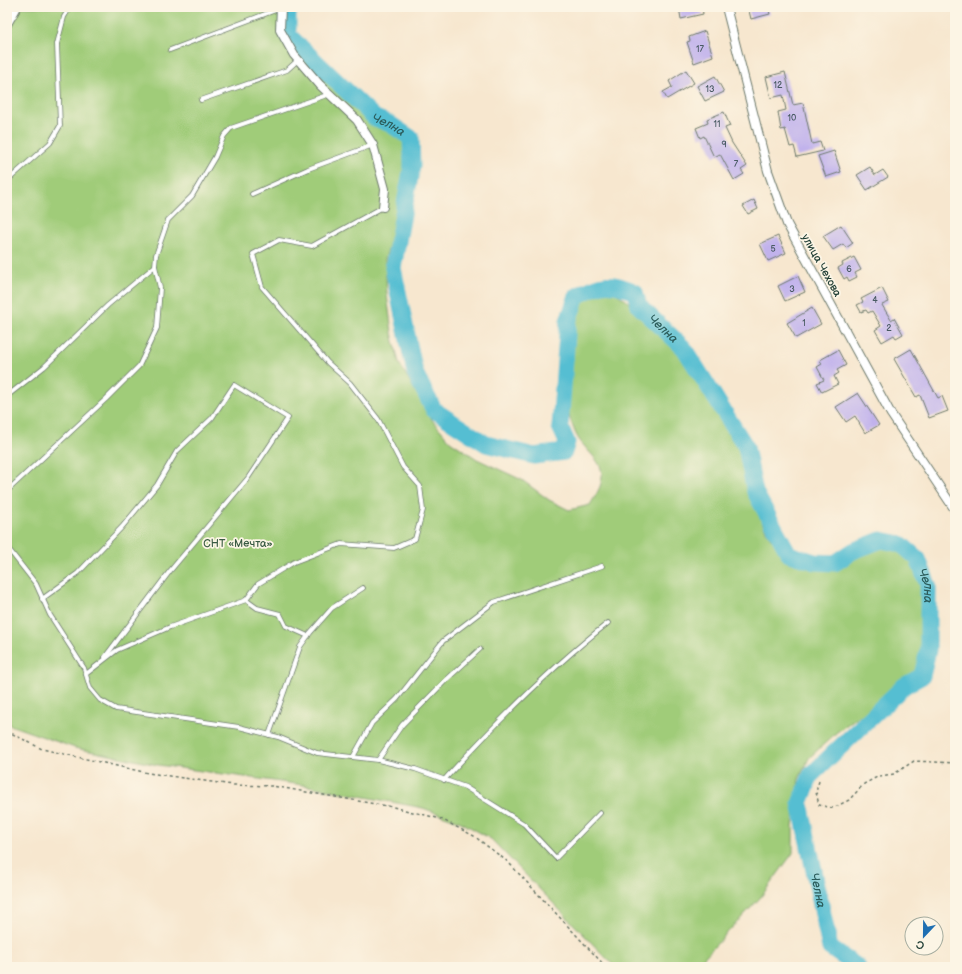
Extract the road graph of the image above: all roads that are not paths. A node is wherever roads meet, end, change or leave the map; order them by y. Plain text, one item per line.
1 (17, 7) edge
2 (70, 7) edge
3 (281, 7) edge
4 (726, 7) edge
5 (7, 24) edge
6 (170, 50) dead end
7 (299, 60) junction
8 (330, 94) junction
9 (201, 100) dead end
10 (373, 145) junction
11 (7, 181) edge
12 (252, 194) dead end
13 (383, 207) joint
14 (155, 266) junction
15 (7, 396) edge
16 (7, 491) edge
17 (955, 510) edge
18 (7, 548) edge
19 (602, 566) dead end
20 (363, 588) dead end
21 (42, 599) junction
22 (246, 600) junction
23 (608, 623) dead end
24 (308, 636) junction
25 (480, 649) dead end
26 (105, 657) junction
27 (86, 674) junction
28 (269, 735) junction
29 (353, 757) junction
30 (378, 760) junction
31 (444, 780) junction
32 (600, 812) dead end

1 - 5 street
2 - 11 lane
3 - 6 lane
3 - 7 street
4 - 17 street, улица Чехова
7 - 8 street
7 - 9 lane
8 - 10 street
8 - 14 lane
10 - 12 lane
10 - 13 street
13 - 22 lane
14 - 15 lane
14 - 16 lane
18 - 21 lane
19 - 29 lane
20 - 24 lane
21 - 26 lane
21 - 27 lane
22 - 24 lane
22 - 26 lane
23 - 31 lane
24 - 28 lane
25 - 30 lane
26 - 27 lane
27 - 28 lane
28 - 29 lane
29 - 30 lane
30 - 31 lane
31 - 32 lane

